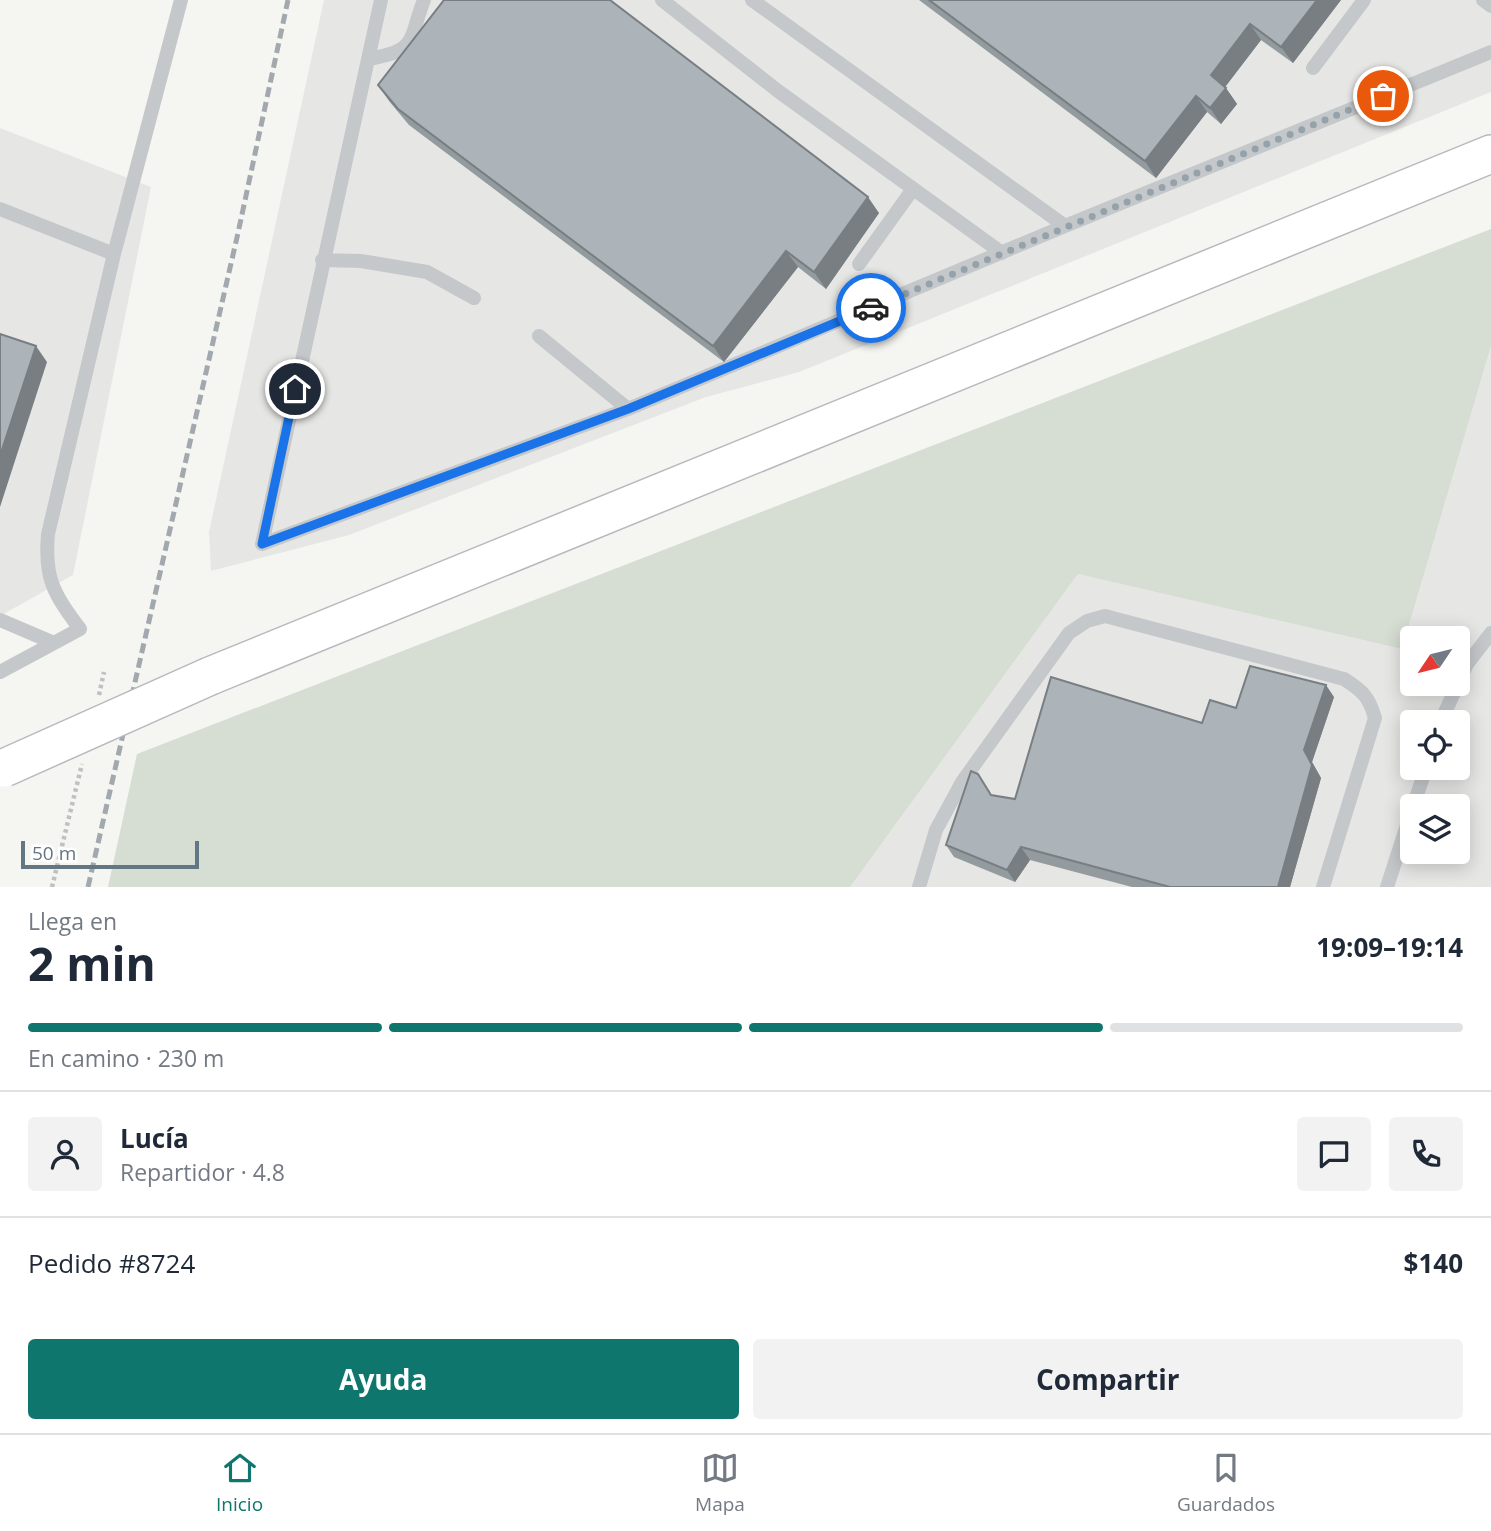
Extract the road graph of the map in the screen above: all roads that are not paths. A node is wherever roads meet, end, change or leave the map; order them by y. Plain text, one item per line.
1 (181, 0) edge
2 (381, 0) edge
3 (424, 0) edge
4 (662, 0) edge
5 (752, 0) edge
6 (1364, 0) edge
7 (1483, 0) edge
8 (1491, 6) edge
9 (1491, 51) edge
10 (368, 59) junction
11 (1313, 68) dead end
12 (1491, 154) edge
13 (913, 189) junction
14 (0, 209) edge
15 (1065, 226) junction
16 (1002, 253) junction
17 (114, 254) junction
18 (322, 260) junction
19 (859, 264) dead end
20 (474, 298) dead end
21 (539, 336) dead end
22 (628, 409) junction
23 (3, 623) edge
24 (1491, 633) edge
25 (54, 643) junction
26 (1470, 660) edge
27 (0, 672) edge
28 (2, 769) edge
29 (1400, 848) edge
30 (919, 887) edge
31 (1323, 887) edge
32 (1387, 887) edge

1 - 17 lane
2 - 10 lane
3 - 10 lane
4 - 13 lane
5 - 15 lane
6 - 11 lane
7 - 8 lane
9 - 15 lane
10 - 18 lane
12 - 28 main road, bridge
13 - 16 lane
13 - 19 lane
14 - 17 lane
15 - 16 lane
16 - 22 lane
17 - 25 lane
18 - 20 lane
18 - 22 lane
21 - 22 lane
23 - 25 lane
24 - 26 lane
25 - 27 lane
29 - 32 lane
30 - 31 lane

